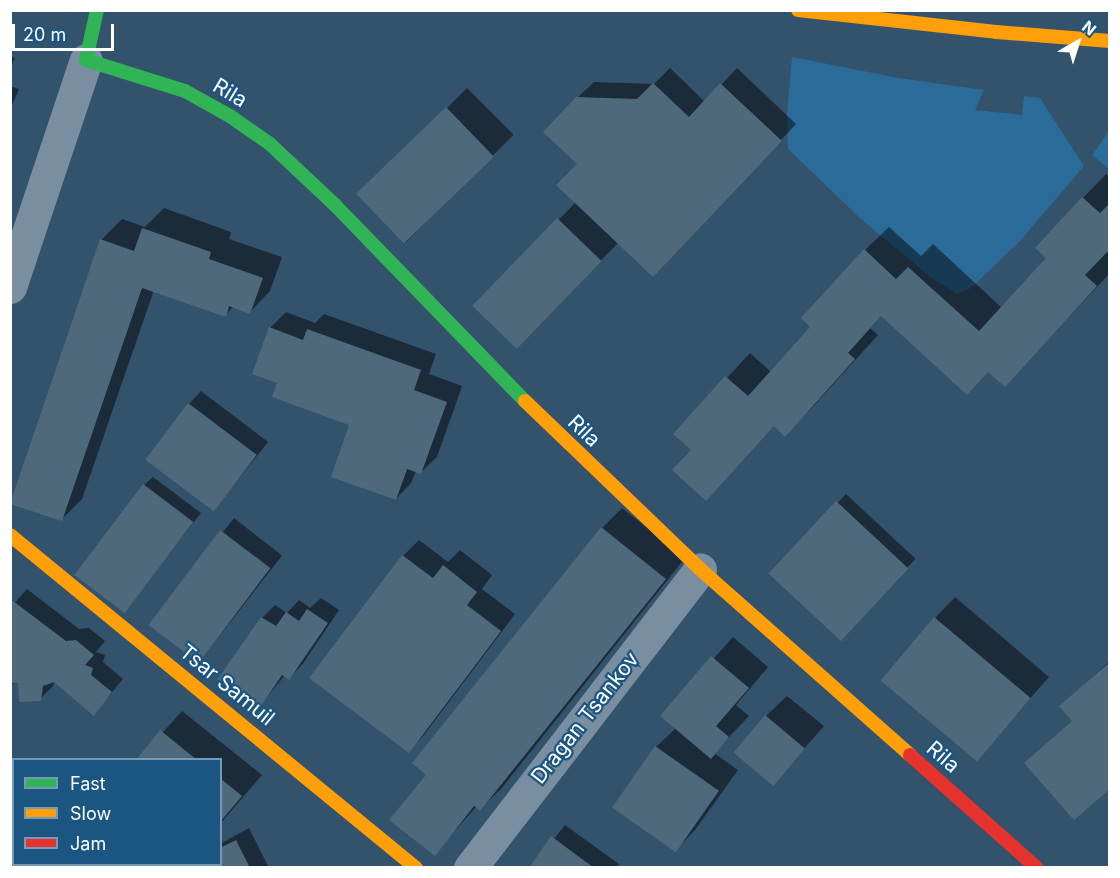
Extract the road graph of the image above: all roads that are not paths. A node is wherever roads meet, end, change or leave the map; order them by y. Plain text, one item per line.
1 (98, 10) edge
2 (798, 10) edge
3 (1110, 40) edge
4 (86, 60) junction
5 (10, 287) edge
6 (10, 535) edge
7 (700, 569) junction
8 (416, 867) edge
9 (470, 867) edge
10 (1037, 867) edge

1 - 4 street
2 - 3 street
4 - 5 street
4 - 7 street, Rila
6 - 8 street, Tsar Samuil
7 - 9 street, Dragan Tsankov
7 - 10 street, Rila

